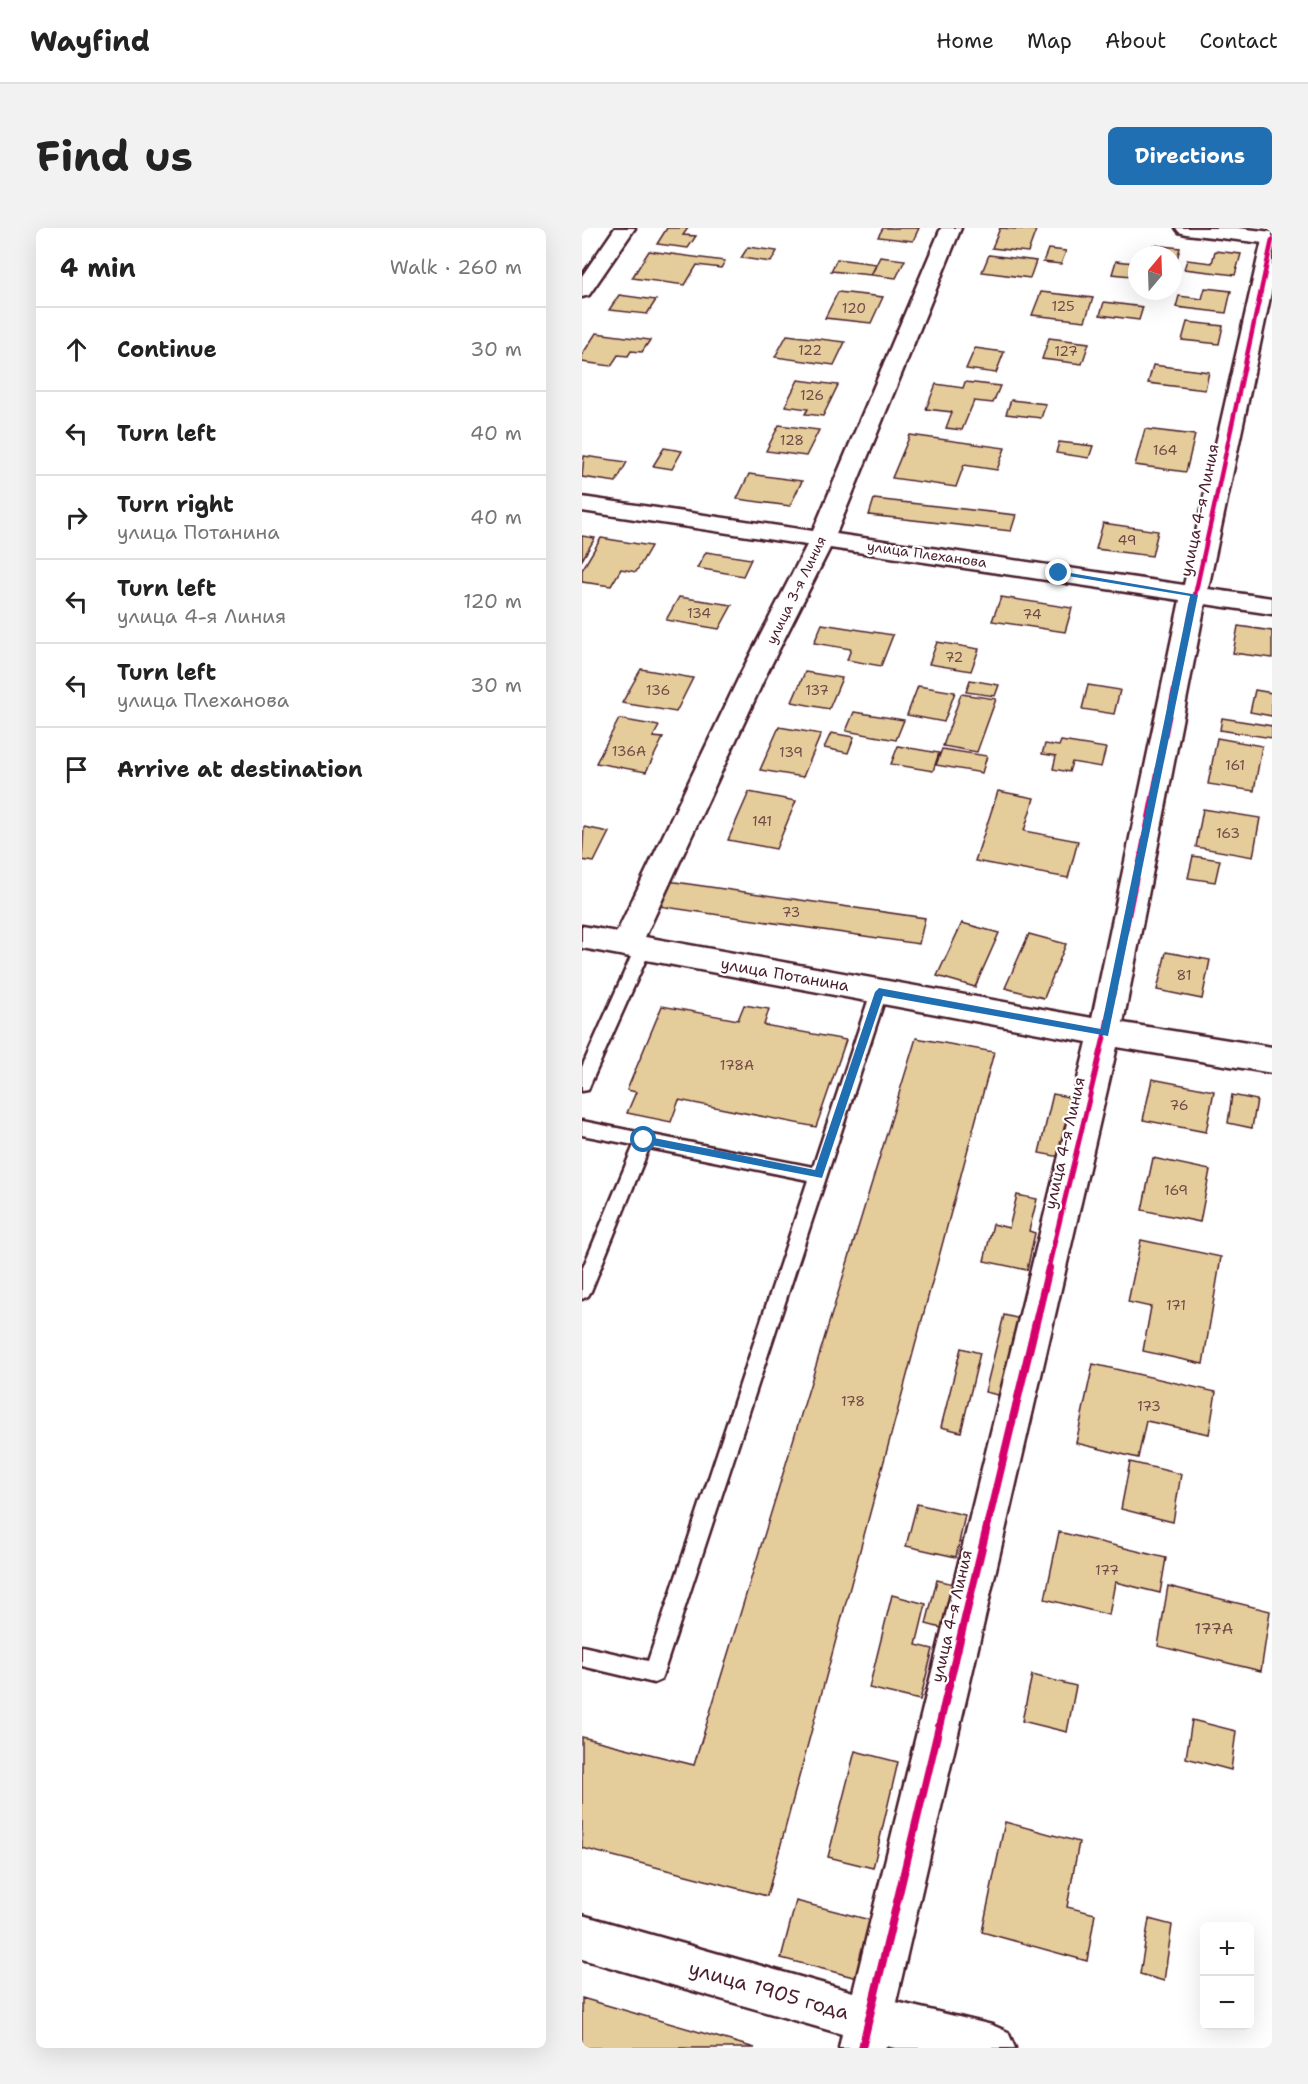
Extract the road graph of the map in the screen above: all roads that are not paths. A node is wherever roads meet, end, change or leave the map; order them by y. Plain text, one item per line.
1 (625, 228) edge
2 (951, 228) edge
3 (1186, 228) edge
4 (1272, 239) edge
5 (584, 286) edge
6 (582, 504) edge
7 (822, 539) junction
8 (1194, 595) junction
9 (1272, 606) edge
10 (582, 937) edge
11 (634, 947) junction
12 (879, 992) junction
13 (1105, 1033) junction
14 (1272, 1060) edge
15 (582, 1085) edge
16 (582, 1128) edge
17 (644, 1140) junction
18 (818, 1175) junction
19 (582, 1291) edge
20 (582, 1656) edge
21 (582, 1937) edge
22 (865, 2033) edge
23 (992, 2048) edge

1 - 5 street
2 - 7 street, улица 3-я Линия
3 - 4 street
4 - 8 street, улица 4-я Линия
6 - 7 street, улица Плеханова
7 - 8 street, улица Плеханова
7 - 11 street, улица 3-я Линия
8 - 9 street, улица Плеханова
8 - 13 street, улица 4-я Линия
10 - 11 street, улица Потанина
11 - 12 street, улица Потанина
11 - 15 lane
12 - 13 street, улица Потанина
12 - 18 lane
13 - 14 street, улица Потанина
13 - 22 street, улица 4-я Линия
16 - 17 lane
17 - 18 lane
17 - 19 lane
18 - 20 lane
21 - 22 street, улица 1905 года
22 - 23 street, улица 1905 года

